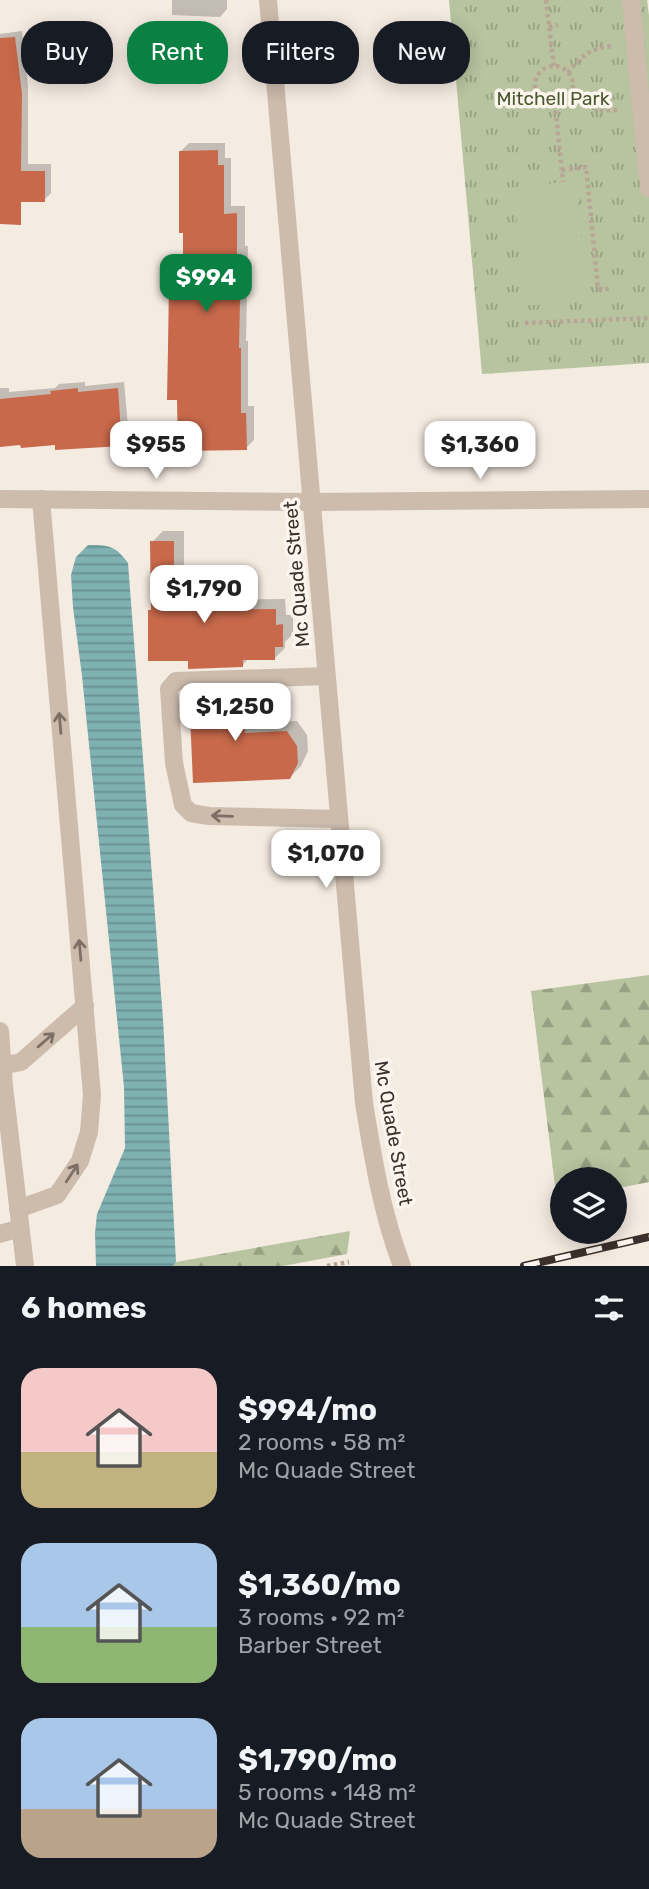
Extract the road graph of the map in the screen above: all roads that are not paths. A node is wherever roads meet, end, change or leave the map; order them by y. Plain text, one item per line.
1 (268, 0) edge
2 (631, 0) edge
3 (649, 188) edge
4 (0, 499) edge
5 (41, 499) junction
6 (649, 499) edge
7 (311, 502) junction
8 (326, 676) junction
9 (339, 819) junction
10 (85, 1006) junction
11 (0, 1031) edge
12 (1, 1066) edge
13 (2, 1089) edge
14 (18, 1209) junction
15 (20, 1228) junction
16 (0, 1234) edge
17 (25, 1266) edge
18 (402, 1266) edge

1 - 7 street, Mc Quade Street
2 - 3 street
4 - 5 street
5 - 7 street
10 -> 5 street
6 - 7 street
7 - 8 street, Mc Quade Street
8 - 9 street, Mc Quade Street
9 -> 8 street
9 - 18 street, Mc Quade Street
12 -> 10 street
14 -> 10 street
11 - 12 street
12 - 13 street
13 - 14 street
14 - 15 street
15 - 16 street
15 - 17 street

